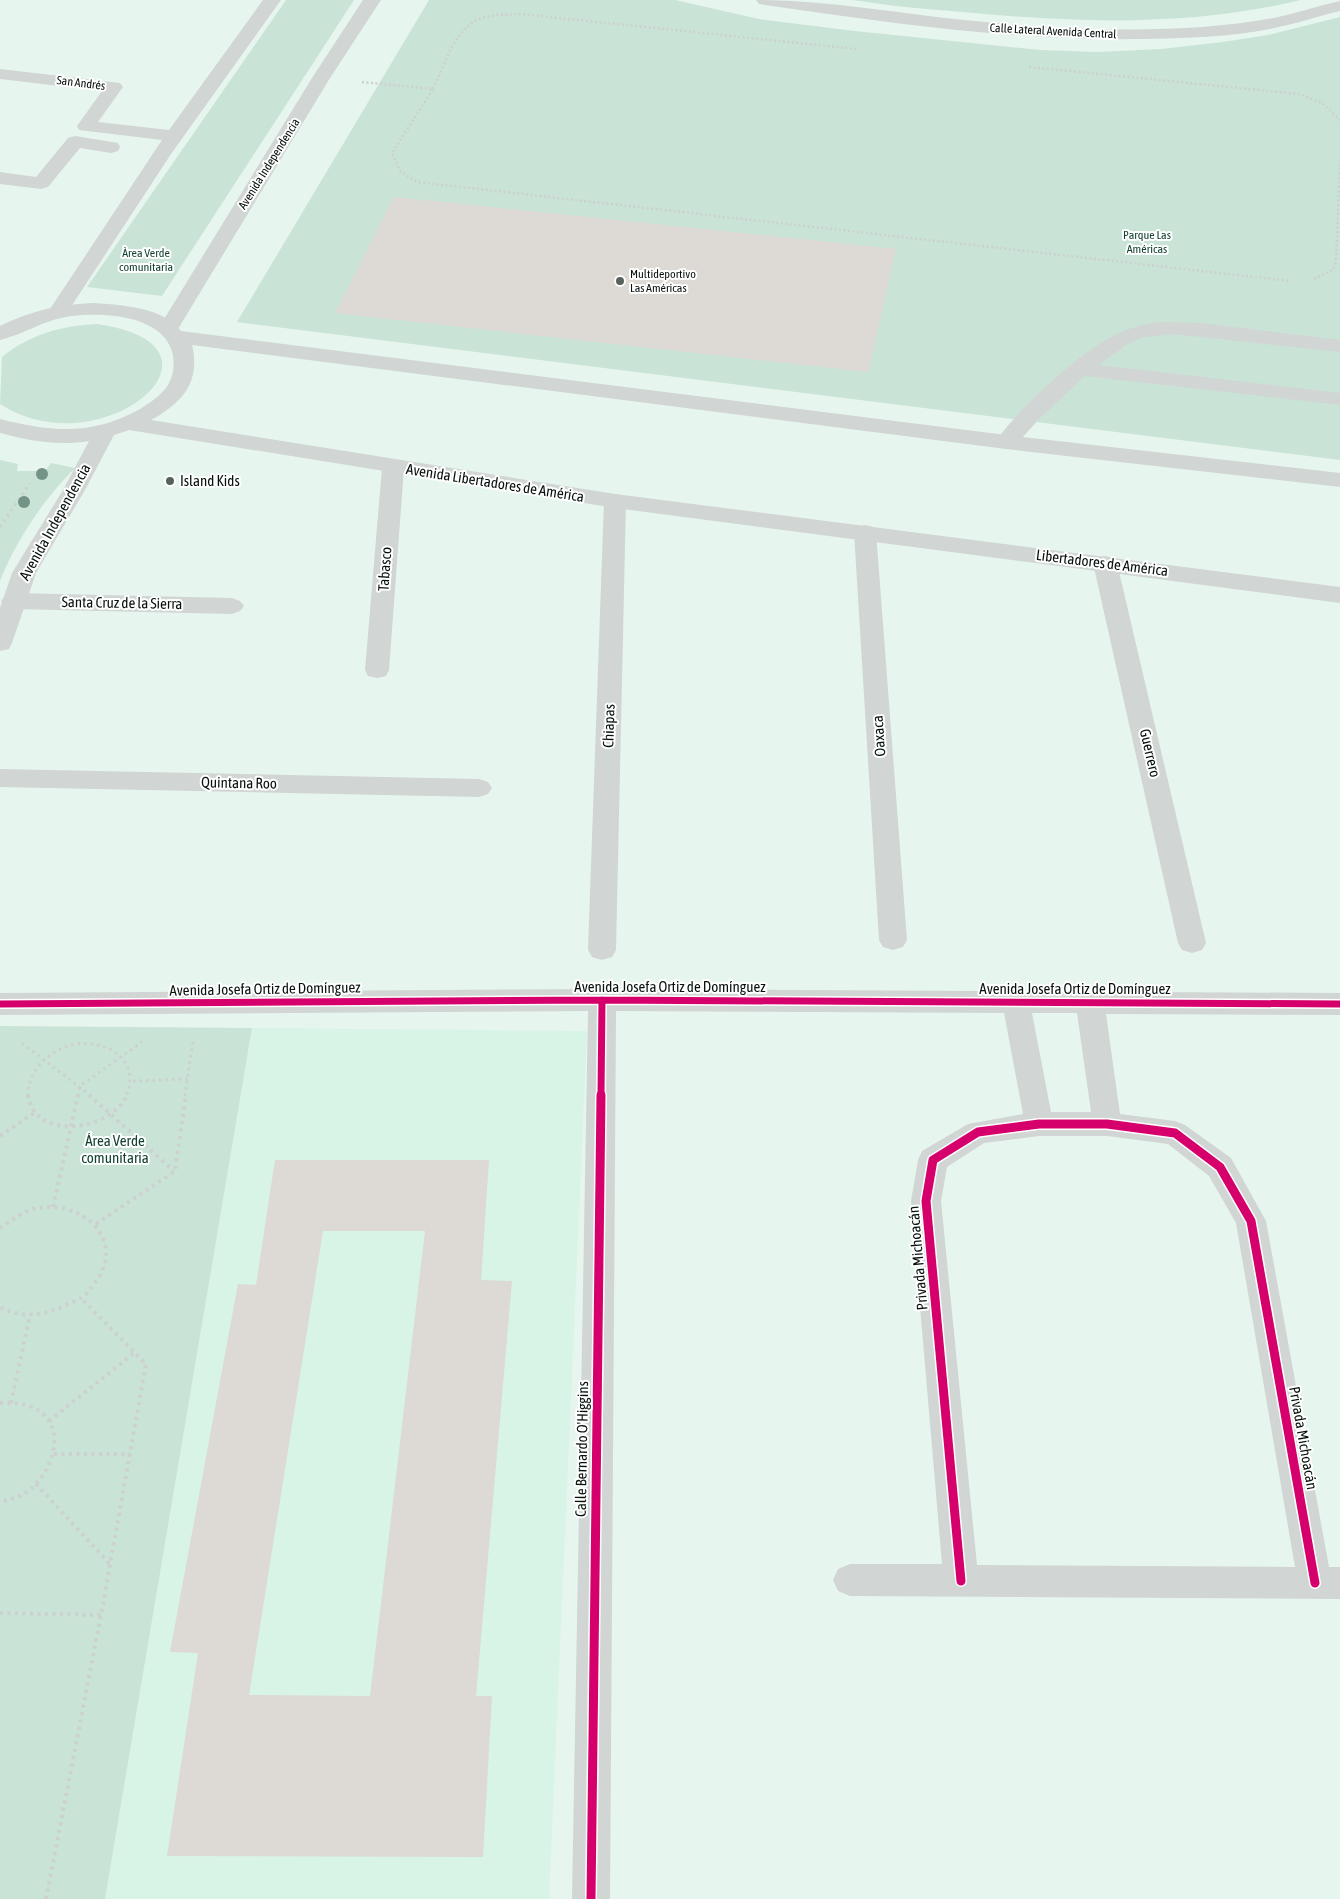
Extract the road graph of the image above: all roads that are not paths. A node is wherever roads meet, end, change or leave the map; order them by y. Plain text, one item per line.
1 (272, 0) edge
2 (372, 0) edge
3 (765, 0) edge
4 (1340, 6) edge
5 (0, 74) edge
6 (175, 136) junction
7 (144, 151) junction
8 (0, 178) edge
9 (0, 312) edge
10 (58, 312) junction
11 (35, 318) junction
12 (172, 333) junction
13 (0, 334) edge
14 (1340, 346) edge
15 (1082, 369) junction
16 (1340, 399) edge
17 (127, 424) junction
18 (0, 426) edge
19 (105, 431) junction
20 (1006, 442) junction
21 (393, 468) junction
22 (1340, 480) edge
23 (615, 501) junction
24 (865, 532) junction
25 (1106, 564) junction
26 (1340, 595) edge
27 (13, 601) junction
28 (232, 606) dead end
29 (0, 643) edge
30 (377, 670) dead end
31 (0, 778) edge
32 (479, 788) dead end
33 (893, 940) dead end
34 (1192, 943) dead end
35 (602, 950) dead end
36 (602, 1000) junction
37 (1016, 1002) junction
38 (1090, 1003) junction
39 (0, 1004) edge
40 (1340, 1004) edge
41 (1039, 1124) junction
42 (1107, 1124) junction
43 (850, 1580) dead end
44 (961, 1581) junction
45 (1327, 1583) edge
46 (590, 1899) edge

1 - 6 street
2 - 12 street, Avenida Independencia
3 - 4 street, Calle Lateral Avenida Central
5 - 6 street, San Andrés
6 - 7 street
7 - 8 street
7 - 10 street
9 - 11 street
10 - 11 street
10 - 12 street
11 - 13 street
12 - 17 street
12 - 20 street
14 - 15 street
15 - 16 street
15 - 20 street
17 - 19 street
17 - 21 street, Avenida Libertadores de América
18 - 19 street
19 - 27 street, Avenida Independencia
20 - 22 street
21 - 23 street, Avenida Libertadores de América
21 - 30 street, Tabasco
23 - 24 street, Avenida Libertadores de América
23 - 35 street, Chiapas
24 - 25 street, Libertadores de América
24 - 33 street, Oaxaca
25 - 26 street, Libertadores de América
25 - 34 street, Guerrero
27 - 28 street, Santa Cruz de la Sierra
27 - 29 street, Avenida Independencia
31 - 32 street, Quintana Roo
36 - 37 street, Avenida Josefa Ortiz de Domínguez
36 - 39 street, Avenida Josefa Ortiz de Domínguez
36 - 46 street, Calle Bernardo O'Higgins
37 - 38 street, Avenida Josefa Ortiz de Domínguez
37 - 41 street
38 - 40 street, Avenida Josefa Ortiz de Domínguez
38 - 42 street
41 - 42 street, Privada Michoacán
41 - 44 street, Privada Michoacán
42 - 45 street, Privada Michoacán
43 - 44 street, Privada Michoacán
44 - 45 street, Privada Michoacán

